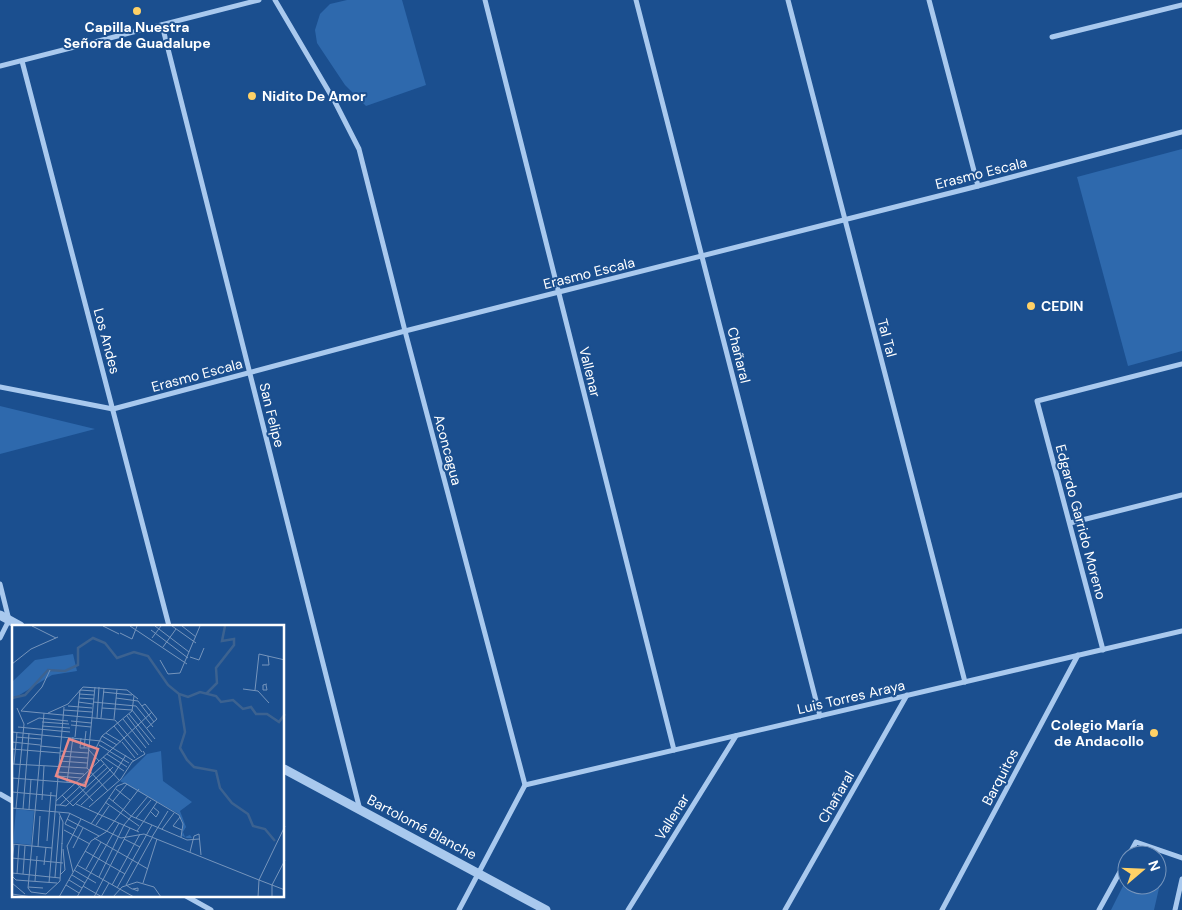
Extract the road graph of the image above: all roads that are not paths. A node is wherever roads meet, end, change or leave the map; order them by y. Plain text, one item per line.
1 (259, 0) edge
2 (276, 0) edge
3 (485, 0) edge
4 (636, 0) edge
5 (788, 0) edge
6 (929, 0) edge
7 (1182, 5) edge
8 (162, 25) junction
9 (1052, 37) dead end
10 (22, 61) junction
11 (0, 66) edge
12 (1182, 132) edge
13 (978, 186) junction
14 (844, 219) junction
15 (702, 256) junction
16 (558, 293) junction
17 (405, 331) junction
18 (1182, 364) edge
19 (250, 373) junction
20 (0, 387) edge
21 (113, 409) junction
22 (1182, 495) edge
23 (1070, 523) junction
24 (0, 584) edge
25 (0, 615) edge
26 (9, 620) junction
27 (18, 625) edge
28 (169, 625) edge
29 (1182, 631) edge
30 (0, 638) edge
31 (1103, 650) junction
32 (1078, 656) junction
33 (965, 682) junction
34 (907, 695) junction
35 (820, 716) junction
36 (736, 736) junction
37 (674, 750) junction
38 (285, 770) edge
39 (526, 785) junction
40 (0, 794) edge
41 (12, 801) edge
42 (360, 810) junction
43 (1134, 845) edge
44 (1145, 845) edge
45 (1167, 853) edge
46 (1182, 858) edge
47 (478, 874) junction
48 (1117, 877) edge
49 (1182, 879) edge
50 (190, 898) edge
51 (211, 910) edge
52 (459, 910) edge
53 (546, 910) edge
54 (628, 910) edge
55 (785, 910) edge
56 (942, 910) edge
57 (1099, 910) edge
58 (1175, 910) edge

1 - 8 street
2 - 17 street, Aconcagua
3 - 16 street, Vallenar
4 - 15 street, Chañaral
5 - 14 street, Tal Tal
6 - 13 street
7 - 9 street
8 - 10 street
8 - 19 street, San Felipe
10 - 11 street
10 - 21 street, Los Andes
12 - 13 street, Erasmo Escala
13 - 14 street, Erasmo Escala
14 - 15 street, Erasmo Escala
14 - 33 street, Tal Tal
15 - 16 street, Erasmo Escala
15 - 35 street, Chañaral
16 - 17 street, Erasmo Escala
16 - 37 street, Vallenar
17 - 19 street, Erasmo Escala
17 - 39 street, Aconcagua
18 - 23 street, Edgardo Garrido Moreno
19 - 21 street, Erasmo Escala
19 - 42 street, San Felipe
20 - 21 street, Erasmo Escala
21 - 28 street, Los Andes
22 - 23 street
23 - 31 street, Edgardo Garrido Moreno
24 - 26 street
25 - 26 street
26 - 27 street
26 - 30 street
29 - 31 street, Luis Torres Araya
31 - 32 street, Luis Torres Araya
32 - 33 street, Luis Torres Araya
32 - 56 street, Barquitos
33 - 34 street, Luis Torres Araya
34 - 35 street, Luis Torres Araya
34 - 55 street, Chañaral
35 - 36 street, Luis Torres Araya
36 - 37 street, Luis Torres Araya
36 - 54 street, Vallenar
37 - 39 street, Luis Torres Araya
38 - 42 street, Bartolomé Blanche
39 - 47 street
40 - 41 street
42 - 47 street, Bartolomé Blanche
43 - 44 street
45 - 46 street
47 - 52 street
47 - 53 street, Bartolomé Blanche
48 - 57 street
49 - 58 street
50 - 51 street

